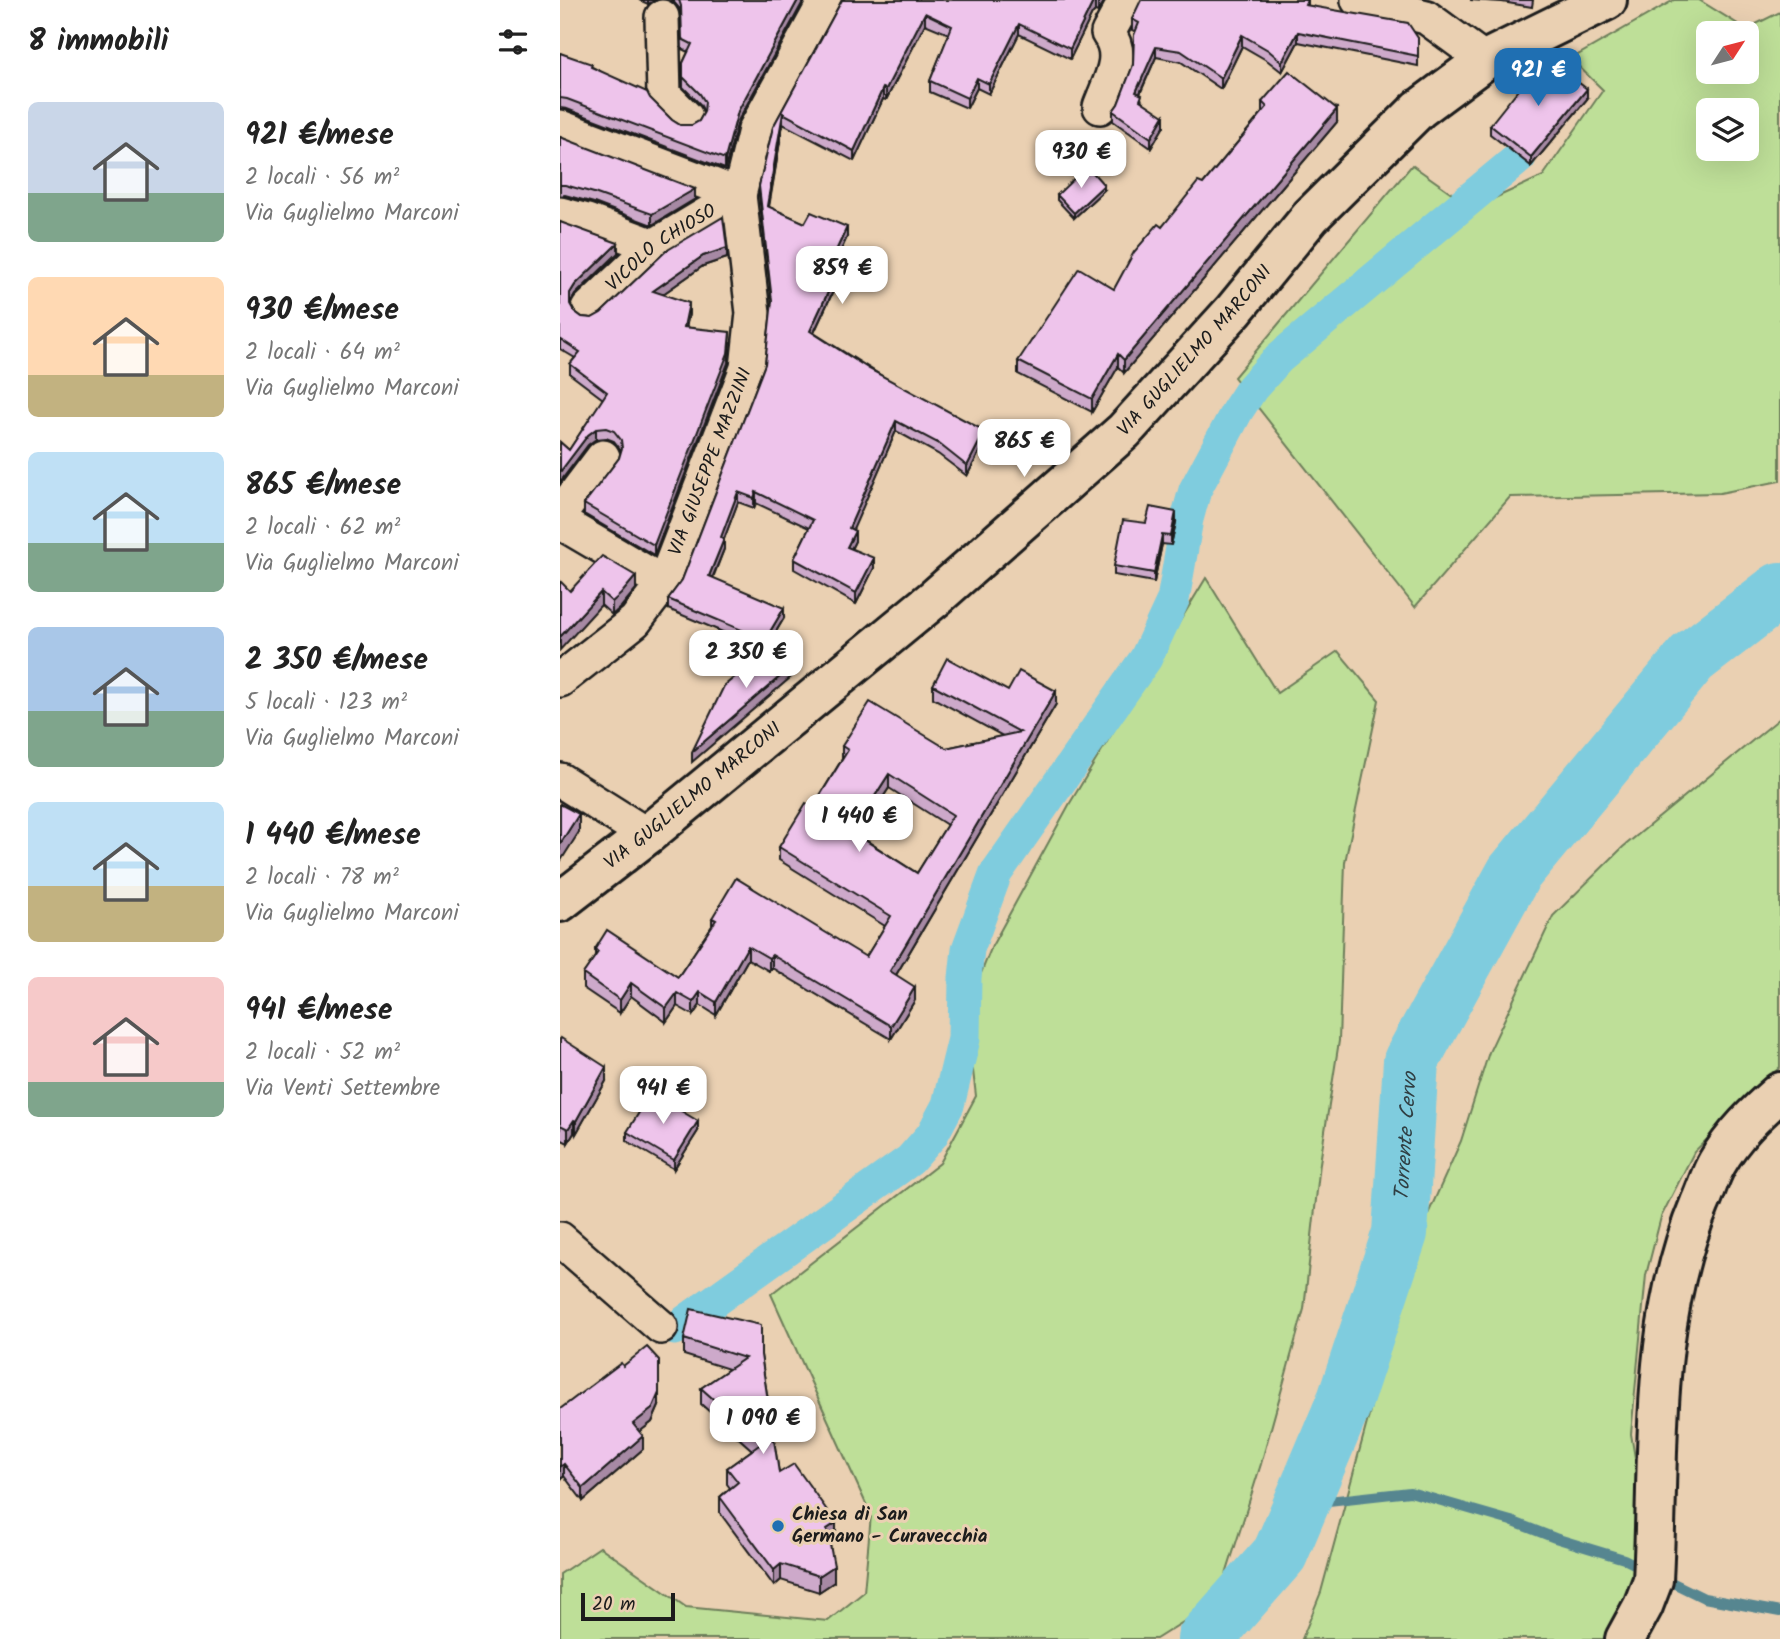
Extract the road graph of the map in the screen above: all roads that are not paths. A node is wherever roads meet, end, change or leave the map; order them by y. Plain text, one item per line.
1 (826, 0) edge
2 (1126, 0) edge
3 (1358, 0) edge
4 (1607, 0) edge
5 (662, 17) dead end
6 (1485, 60) junction
7 (1101, 107) dead end
8 (686, 117) dead end
9 (560, 127) edge
10 (739, 195) junction
11 (560, 214) edge
12 (654, 246) junction
13 (588, 309) dead end
14 (603, 457) dead end
15 (560, 514) edge
16 (560, 522) edge
17 (664, 583) junction
18 (560, 680) edge
19 (560, 780) edge
20 (647, 835) junction
21 (560, 902) edge
22 (1780, 1092) edge
23 (560, 1239) edge
24 (661, 1327) dead end
25 (1625, 1639) edge

1 - 10 street, VIA GIUSEPPE MAZZINI
2 - 7 street
3 - 6 street
4 - 6 street, VIA GUGLIELMO MARCONI
5 - 8 street
6 - 20 street, VIA GUGLIELMO MARCONI
9 - 10 street
10 - 12 street, VICOLO CHIOSO
10 - 17 street, VIA GIUSEPPE MAZZINI
11 - 12 street
12 - 13 street, VICOLO CHIOSO
14 - 15 street
16 - 17 street
17 - 18 street, VIA GIUSEPPE MAZZINI
19 - 20 street
20 - 21 street, VIA GUGLIELMO MARCONI
22 - 25 street
23 - 24 street

